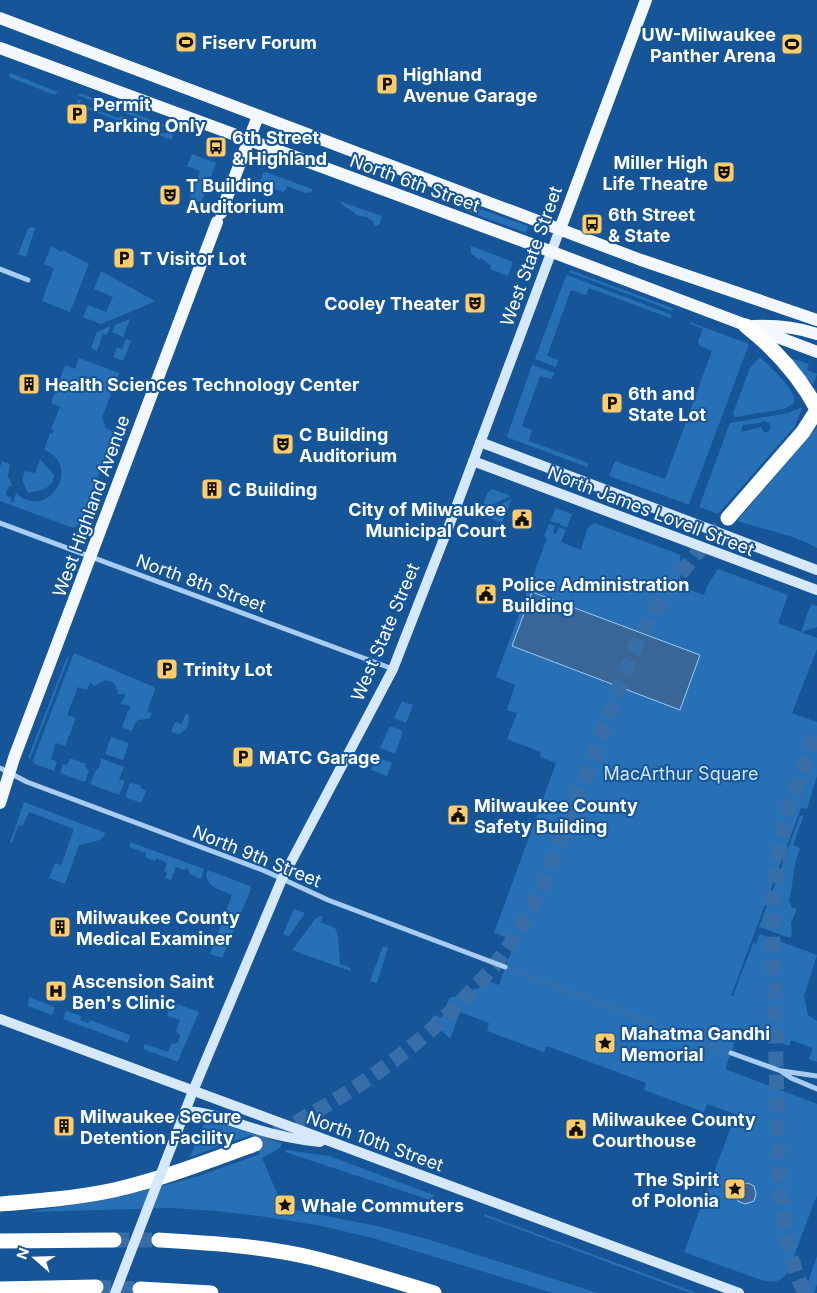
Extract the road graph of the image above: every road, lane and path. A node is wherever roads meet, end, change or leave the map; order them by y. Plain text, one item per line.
1 (646, 0) edge
2 (0, 18) edge
3 (0, 48) edge
4 (258, 116) junction
5 (248, 139) junction
6 (560, 229) junction
7 (551, 253) junction
8 (0, 269) edge
9 (28, 280) dead end
10 (817, 320) edge
11 (746, 326) junction
12 (817, 334) edge
13 (817, 352) edge
14 (817, 410) edge
15 (480, 442) junction
16 (473, 462) junction
17 (728, 518) tunnel mouth
18 (0, 522) edge
19 (92, 556) junction
20 (817, 570) edge
21 (817, 590) edge
22 (392, 670) junction
23 (5, 771) edge
24 (0, 803) edge
25 (282, 879) junction
26 (505, 967) tunnel mouth
27 (0, 1019) edge
28 (731, 1053) tunnel mouth
29 (781, 1071) junction
30 (817, 1076) edge
31 (817, 1090) edge
32 (193, 1091) junction
33 (185, 1111) junction
34 (255, 1144) tunnel mouth
35 (337, 1144) junction
36 (0, 1204) edge
37 (114, 1240) tunnel mouth
38 (159, 1240) tunnel mouth
39 (0, 1241) edge
40 (96, 1287) tunnel mouth
41 (0, 1289) edge
42 (140, 1289) dead end
43 (115, 1293) edge
44 (211, 1293) edge
45 (434, 1293) edge
46 (739, 1293) edge

1 - 6 main road, West State Street
2 - 4 main road, North 6th Street
3 - 5 main road, North 6th Street
4 - 5 main road, West Highland Avenue
4 - 6 main road, North 6th Street
5 - 7 main road, North 6th Street
5 - 19 main road, West Highland Avenue
6 - 7 street, West State Street
6 - 10 main road, North 6th Street
7 - 11 main road, North 6th Street
7 - 15 street, West State Street
8 - 9 street
11 - 12 main road
11 - 13 main road, North 6th Street
11 - 14 highway
14 - 17 highway
15 - 16 street, West State Street
15 - 20 street, North James Lovell Street
16 - 21 street, North James Lovell Street
16 - 22 street, West State Street
18 - 19 street, North 8th Street
19 - 22 street, North 8th Street
19 - 23 main road, West Highland Avenue
22 - 25 street, West State Street
23 - 24 main road, West Highland Avenue
23 - 25 street, North 9th Street
25 - 26 street, North 9th Street
25 - 32 street, West State Street
27 - 32 street, North 10th Street
28 - 29 street
29 - 30 street
29 - 31 street
32 - 33 street, West State Street
32 - 35 street, North 10th Street
33 - 35 street
33 - 43 street, West State Street, bridge
34 - 36 highway
35 - 46 street, North 10th Street
37 - 39 highway
38 - 45 highway
40 - 41 highway
42 - 44 highway

